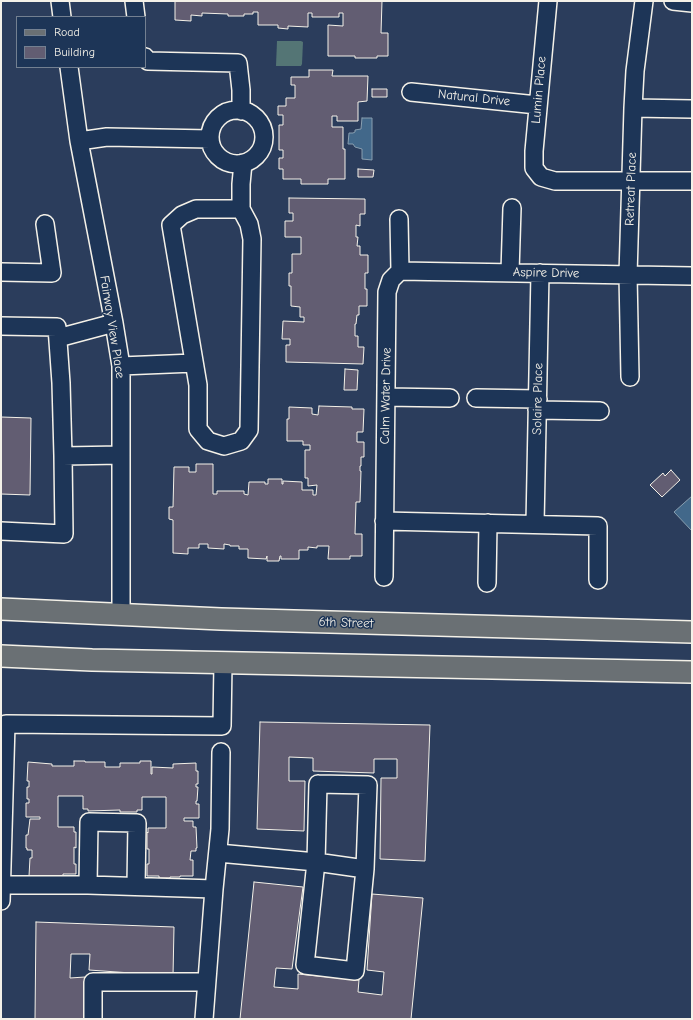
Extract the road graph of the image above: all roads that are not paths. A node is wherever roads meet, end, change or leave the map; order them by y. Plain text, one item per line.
1 (60, 1) edge
2 (134, 1) edge
3 (548, 1) edge
4 (644, 1) edge
5 (673, 1) edge
6 (692, 3) edge
7 (62, 16) edge
8 (136, 16) edge
9 (146, 58) edge
10 (69, 68) edge
11 (410, 92) dead end
12 (538, 105) junction
13 (633, 108) junction
14 (692, 109) edge
15 (241, 111) junction
16 (210, 138) junction
17 (79, 140) junction
18 (243, 163) junction
19 (631, 180) junction
20 (692, 181) edge
21 (512, 208) dead end
22 (241, 209) junction
23 (399, 219) dead end
24 (45, 224) dead end
25 (400, 271) junction
26 (1, 272) edge
27 (510, 272) junction
28 (540, 273) junction
29 (628, 275) junction
30 (692, 276) edge
31 (114, 323) junction
32 (1, 326) edge
33 (58, 338) junction
34 (194, 363) junction
35 (121, 366) junction
36 (630, 377) dead end
37 (386, 397) junction
38 (450, 398) dead end
39 (476, 398) dead end
40 (537, 405) junction
41 (600, 411) dead end
42 (121, 455) junction
43 (64, 456) junction
44 (384, 521) junction
45 (488, 523) junction
46 (535, 524) junction
47 (1, 531) edge
48 (384, 577) dead end
49 (598, 580) dead end
50 (487, 583) dead end
51 (1, 609) edge
52 (121, 615) junction
53 (692, 632) edge
54 (1, 656) edge
55 (223, 663) junction
56 (692, 672) edge
57 (221, 752) dead end
58 (218, 853) junction
59 (316, 862) junction
60 (365, 869) junction
61 (88, 885) junction
62 (136, 886) junction
63 (214, 888) junction
64 (1, 890) edge
65 (206, 982) junction
66 (94, 1019) edge
67 (204, 1019) edge

1 - 7 street
2 - 8 street
3 - 12 street, Lumin Place
4 - 13 street, Retreat Place
5 - 6 street
9 - 15 street
10 - 17 street, Fairway View Place
11 - 12 street, Natural Drive
12 - 19 street, Lumin Place
13 - 14 street
13 - 19 street, Retreat Place
15 - 16 street
15 - 18 street
16 - 17 street
16 - 18 street
17 - 31 street, Fairway View Place
18 - 22 street
19 - 20 street
19 - 29 street, Retreat Place
21 - 27 street
22 - 34 street
22 - 34 street
23 - 25 street
24 - 26 street
25 - 27 street, Aspire Drive
25 - 37 street, Calm Water Drive
27 - 28 street, Aspire Drive
28 - 29 street, Aspire Drive
28 - 40 street, Solaire Place
29 - 30 street, Aspire Drive
29 - 36 street, Retreat Place
31 - 33 street
31 - 35 street, Fairway View Place
32 - 33 street
33 - 43 street
34 - 35 street
35 - 42 street, Fairway View Place
37 - 38 street
37 - 44 street, Calm Water Drive
39 - 40 street
40 - 41 street
40 - 46 street, Solaire Place
42 - 43 street
42 - 52 street, Fairway View Place
43 - 47 street
44 - 45 street
44 - 48 street, Calm Water Drive
45 - 46 street
45 - 50 street
46 - 49 street
51 - 52 main road, 6th Street
52 - 53 main road, 6th Street
54 - 55 main road
55 - 56 main road
55 - 64 street
57 - 58 street
58 - 59 street
58 - 63 street
59 - 60 street
59 - 60 street
59 - 60 street
61 - 62 street
61 - 62 street
61 - 64 street
62 - 63 street
63 - 65 street
65 - 66 street
65 - 67 street

